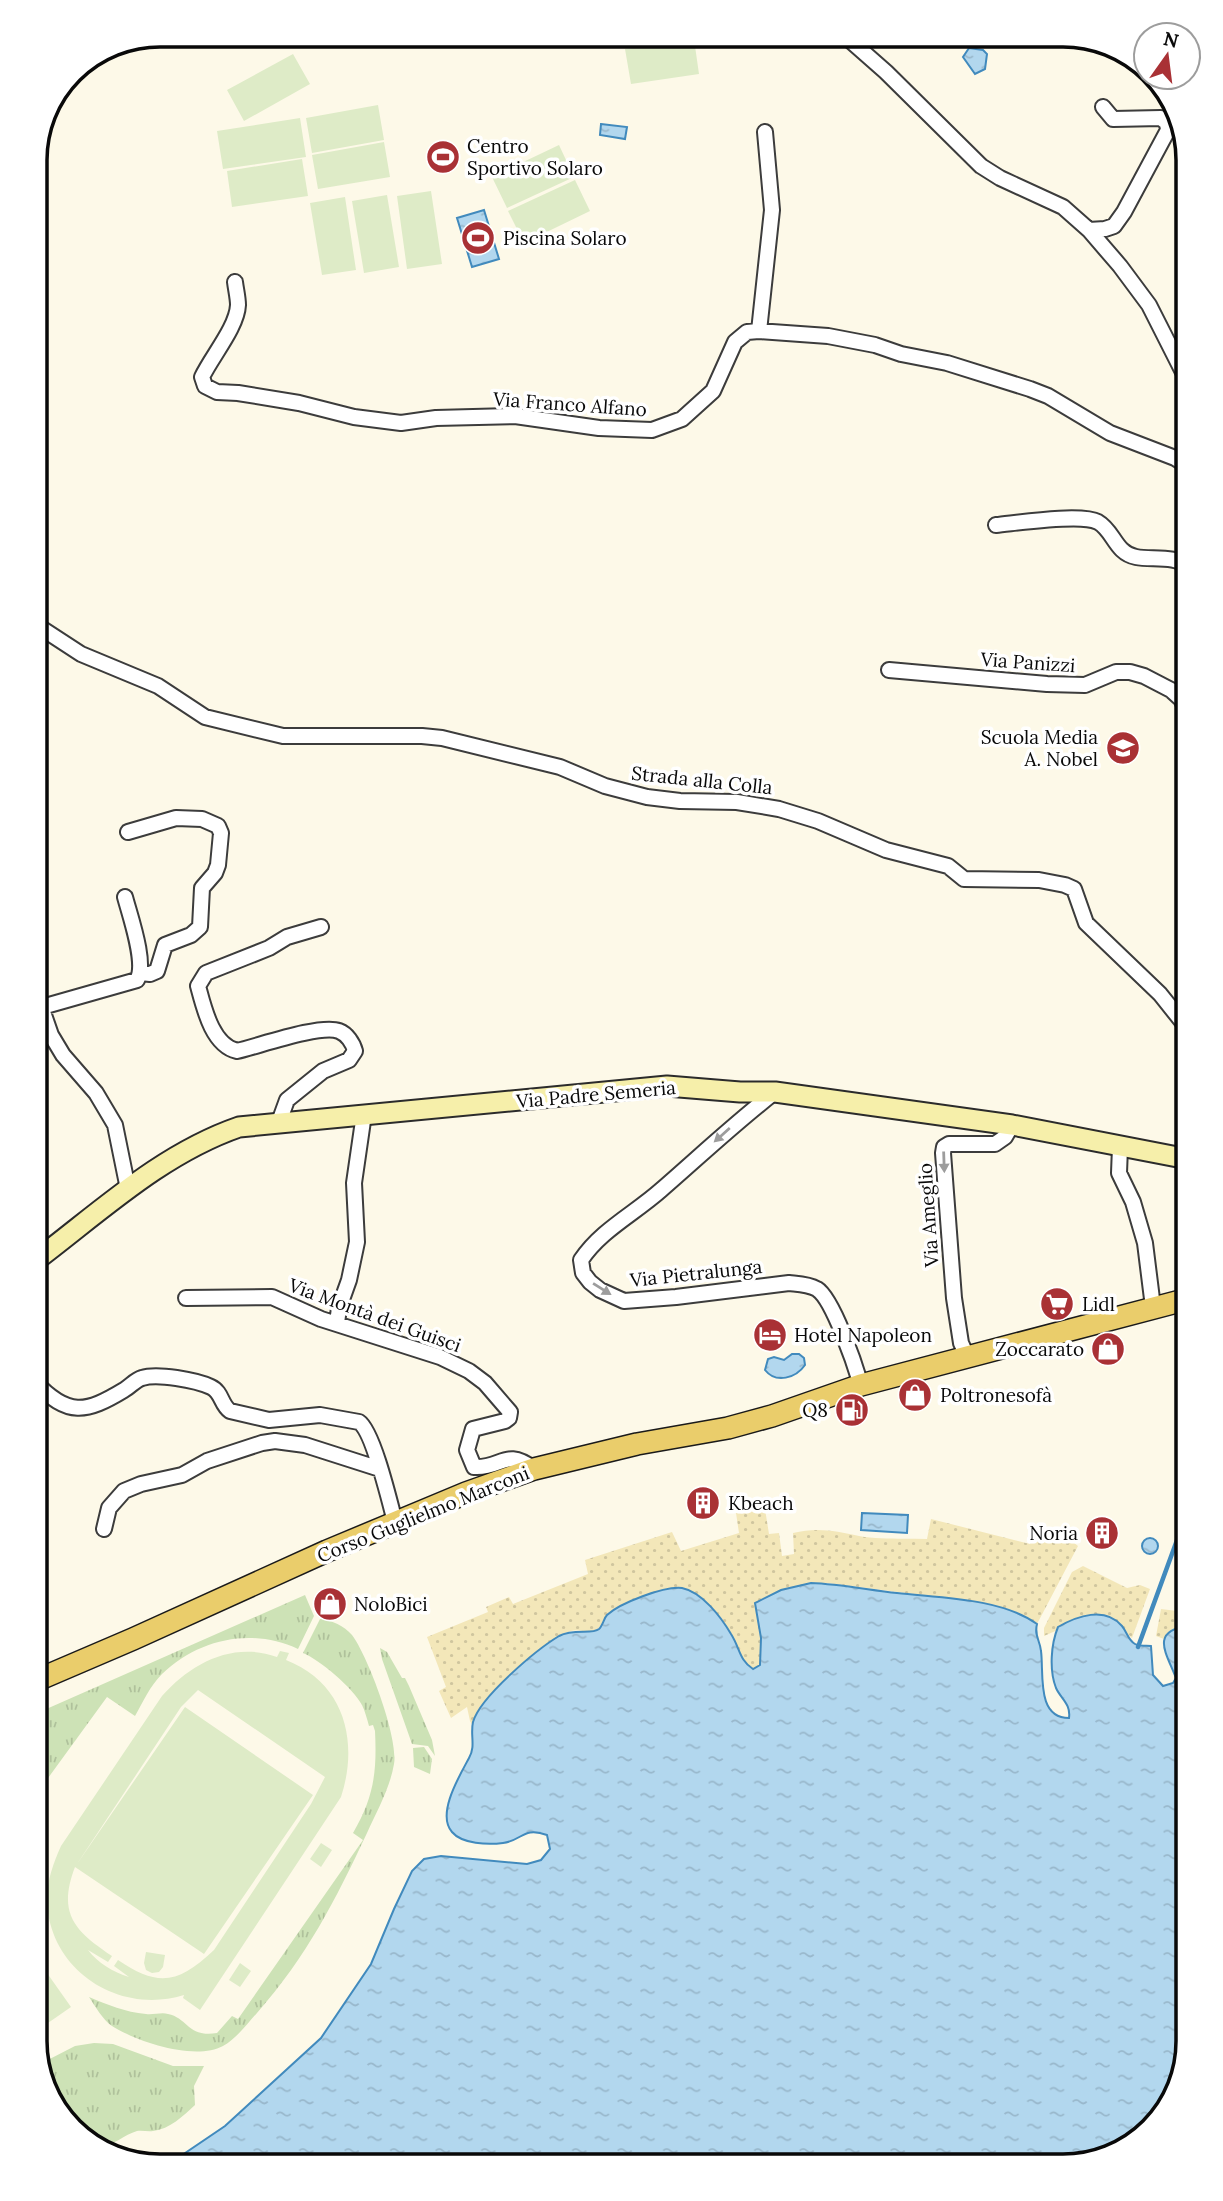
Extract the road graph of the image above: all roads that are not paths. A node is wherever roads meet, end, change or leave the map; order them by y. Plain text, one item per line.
1 (858, 47) edge
2 (1103, 107) dead end
3 (765, 132) dead end
4 (1089, 230) junction
5 (235, 282) dead end
6 (759, 331) junction
7 (1176, 358) edge
8 (1176, 459) edge
9 (996, 525) dead end
10 (1176, 562) edge
11 (47, 632) edge
12 (889, 670) dead end
13 (1176, 694) edge
14 (128, 832) dead end
15 (125, 897) dead end
16 (321, 927) dead end
17 (141, 973) junction
18 (47, 1006) edge
19 (1176, 1014) edge
20 (47, 1023) edge
21 (775, 1092) junction
22 (364, 1114) junction
23 (279, 1122) junction
24 (1012, 1125) junction
25 (1120, 1147) junction
26 (1176, 1158) edge
27 (128, 1189) junction
28 (47, 1252) edge
29 (186, 1298) dead end
30 (1176, 1302) edge
31 (1153, 1307) junction
32 (337, 1323) junction
33 (967, 1356) junction
34 (861, 1385) junction
35 (47, 1395) edge
36 (380, 1469) junction
37 (534, 1469) junction
38 (395, 1522) junction
39 (104, 1529) dead end
40 (47, 1676) edge

1 - 4 street
2 - 4 street
3 - 6 street
4 - 7 street
5 - 6 street, Via Franco Alfano
6 - 8 street
9 - 10 street
11 - 19 street, Strada alla Colla
12 - 13 street, Via Panizzi
14 - 17 street
15 - 17 street
16 - 23 street
17 - 18 street
20 - 27 street
21 - 22 main road, Via Padre Semeria
21 - 24 main road, Via Padre Semeria
21 -> 34 street, Via Pietralunga
22 - 23 main road, Via Padre Semeria
22 - 32 street
23 - 27 main road, Via Padre Semeria
24 - 25 main road, Via Padre Semeria
24 -> 33 street, Via Ameglio
25 - 26 main road, Via Padre Semeria
25 - 31 street
27 - 28 main road, Via Padre Semeria
29 - 32 street, Via Montà dei Guisci
30 - 31 main road
31 - 33 main road
32 - 37 street, Via Montà dei Guisci
33 - 34 main road, Corso Guglielmo Marconi
34 - 37 main road, Corso Guglielmo Marconi
35 - 36 street
36 - 38 street
36 - 39 street
37 - 38 main road, Corso Guglielmo Marconi
38 - 40 main road, Corso Guglielmo Marconi

